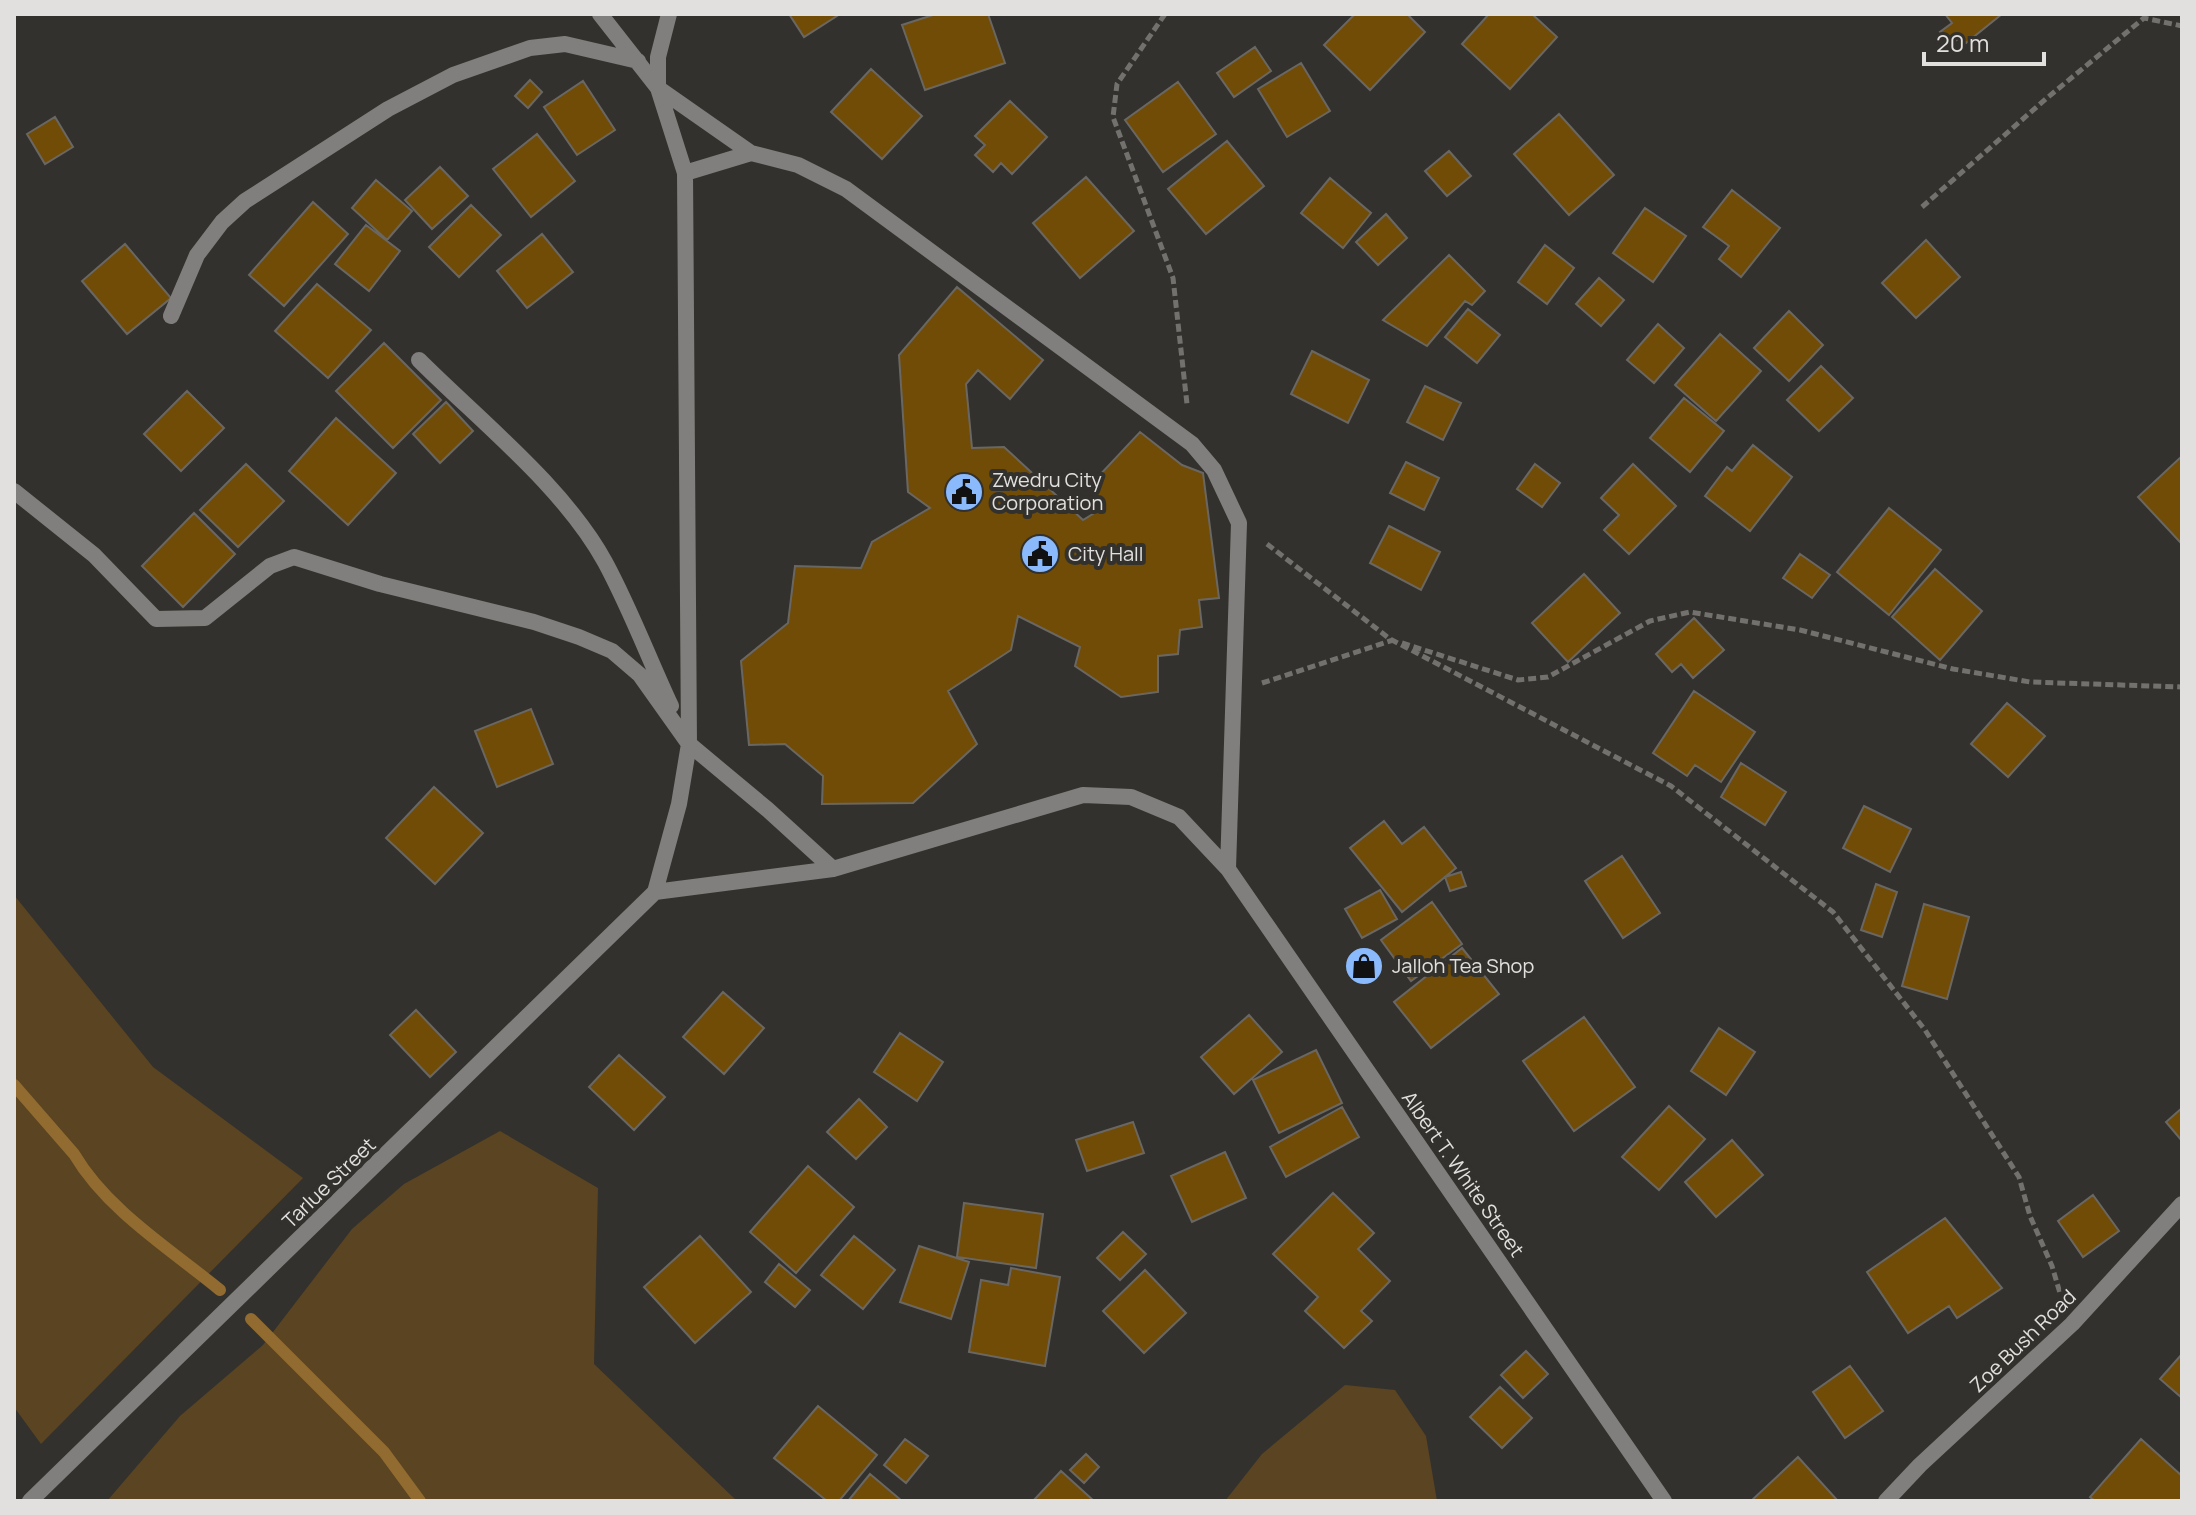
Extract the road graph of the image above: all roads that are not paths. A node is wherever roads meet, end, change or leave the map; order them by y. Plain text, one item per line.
1 (600, 14) edge
2 (669, 14) edge
3 (638, 61) junction
4 (658, 88) junction
5 (751, 153) junction
6 (685, 173) junction
7 (171, 316) dead end
8 (419, 360) dead end
9 (14, 491) edge
10 (689, 744) junction
11 (833, 869) junction
12 (1228, 869) junction
13 (655, 892) junction
14 (2182, 1204) edge
15 (30, 1501) edge
16 (1664, 1501) edge
17 (1886, 1501) edge

1 - 3 street
2 - 4 street
3 - 4 street
3 - 7 street
4 - 5 street
4 - 6 street
5 - 6 street
5 - 12 street
6 - 10 street
8 - 10 street
9 - 10 street
10 - 11 street
10 - 13 street
11 - 12 street, Albert T. White Street
11 - 13 street, Albert T. White Street
12 - 16 street, Albert T. White Street
13 - 15 street, Tarlue Street
14 - 17 street, Zoe Bush Road

